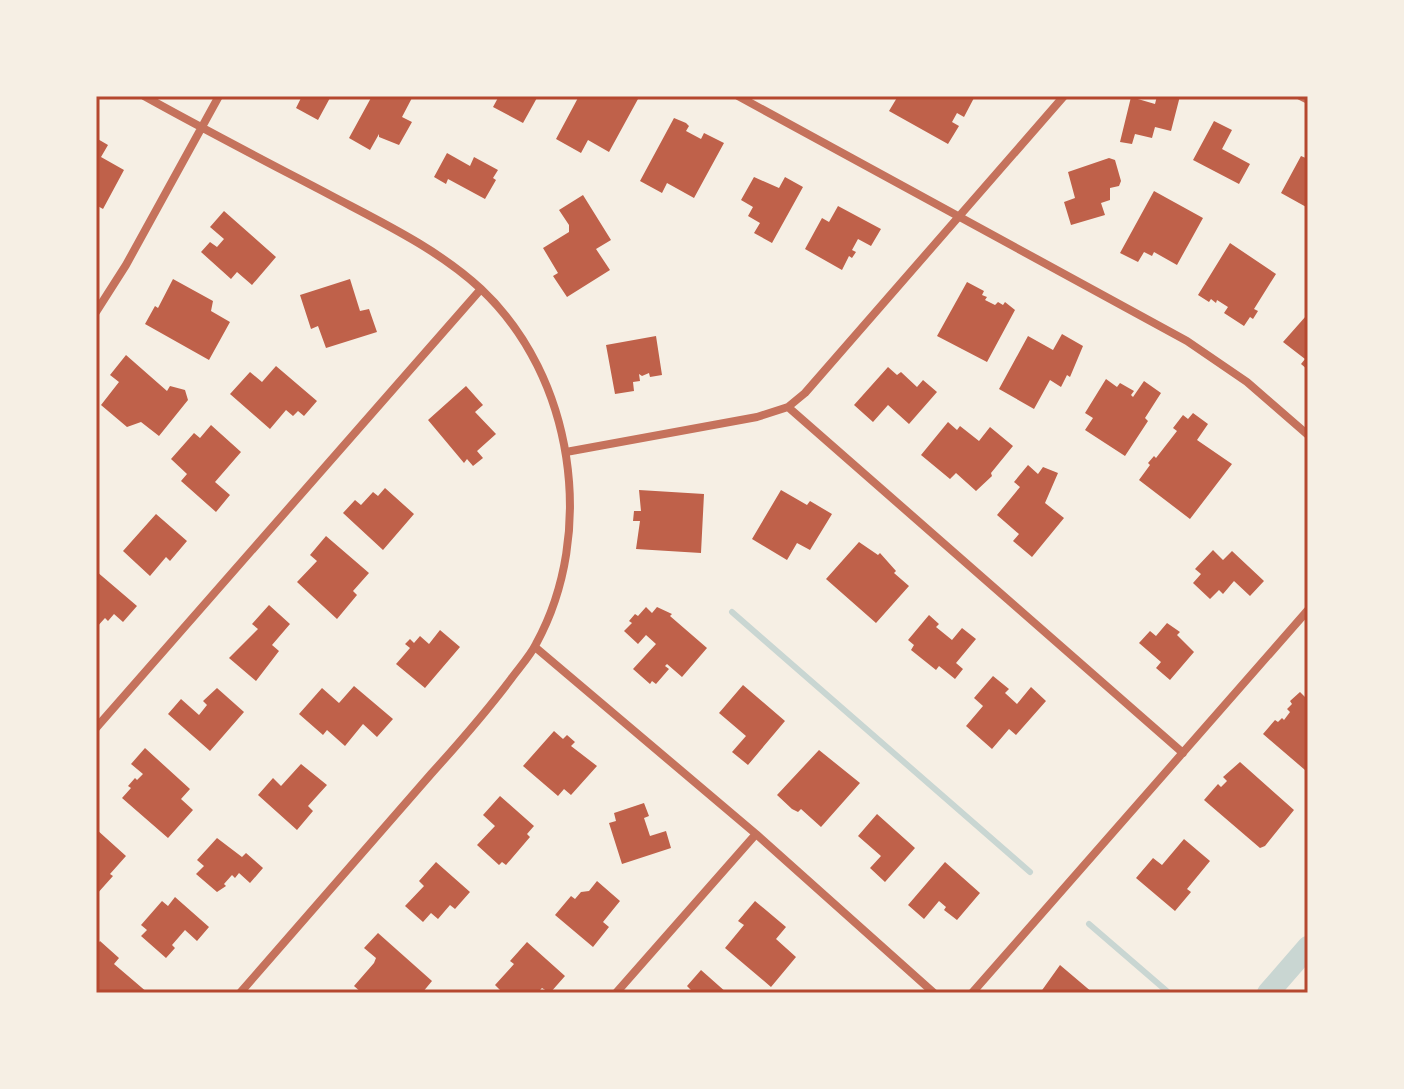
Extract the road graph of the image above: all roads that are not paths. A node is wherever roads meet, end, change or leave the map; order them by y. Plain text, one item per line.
1 (144, 96) edge
2 (219, 96) edge
3 (738, 96) edge
4 (1064, 96) edge
5 (1300, 96) edge
6 (1308, 100) edge
7 (202, 128) junction
8 (961, 217) junction
9 (481, 289) junction
10 (96, 312) edge
11 (788, 407) junction
12 (1308, 435) edge
13 (566, 452) junction
14 (1308, 610) edge
15 (535, 647) junction
16 (96, 728) edge
17 (1183, 753) junction
18 (756, 834) junction
19 (240, 993) edge
20 (616, 993) edge
21 (934, 993) edge
22 (972, 993) edge

1 - 7 street
2 - 7 street
3 - 8 street
4 - 8 street
5 - 6 street
7 - 9 street
7 - 10 street
8 - 11 street
8 - 12 street
9 - 13 street
9 - 16 street
11 - 13 street
11 - 17 street
13 - 15 street
14 - 17 street
15 - 18 street
15 - 19 street
17 - 22 street
18 - 20 street
18 - 21 street

